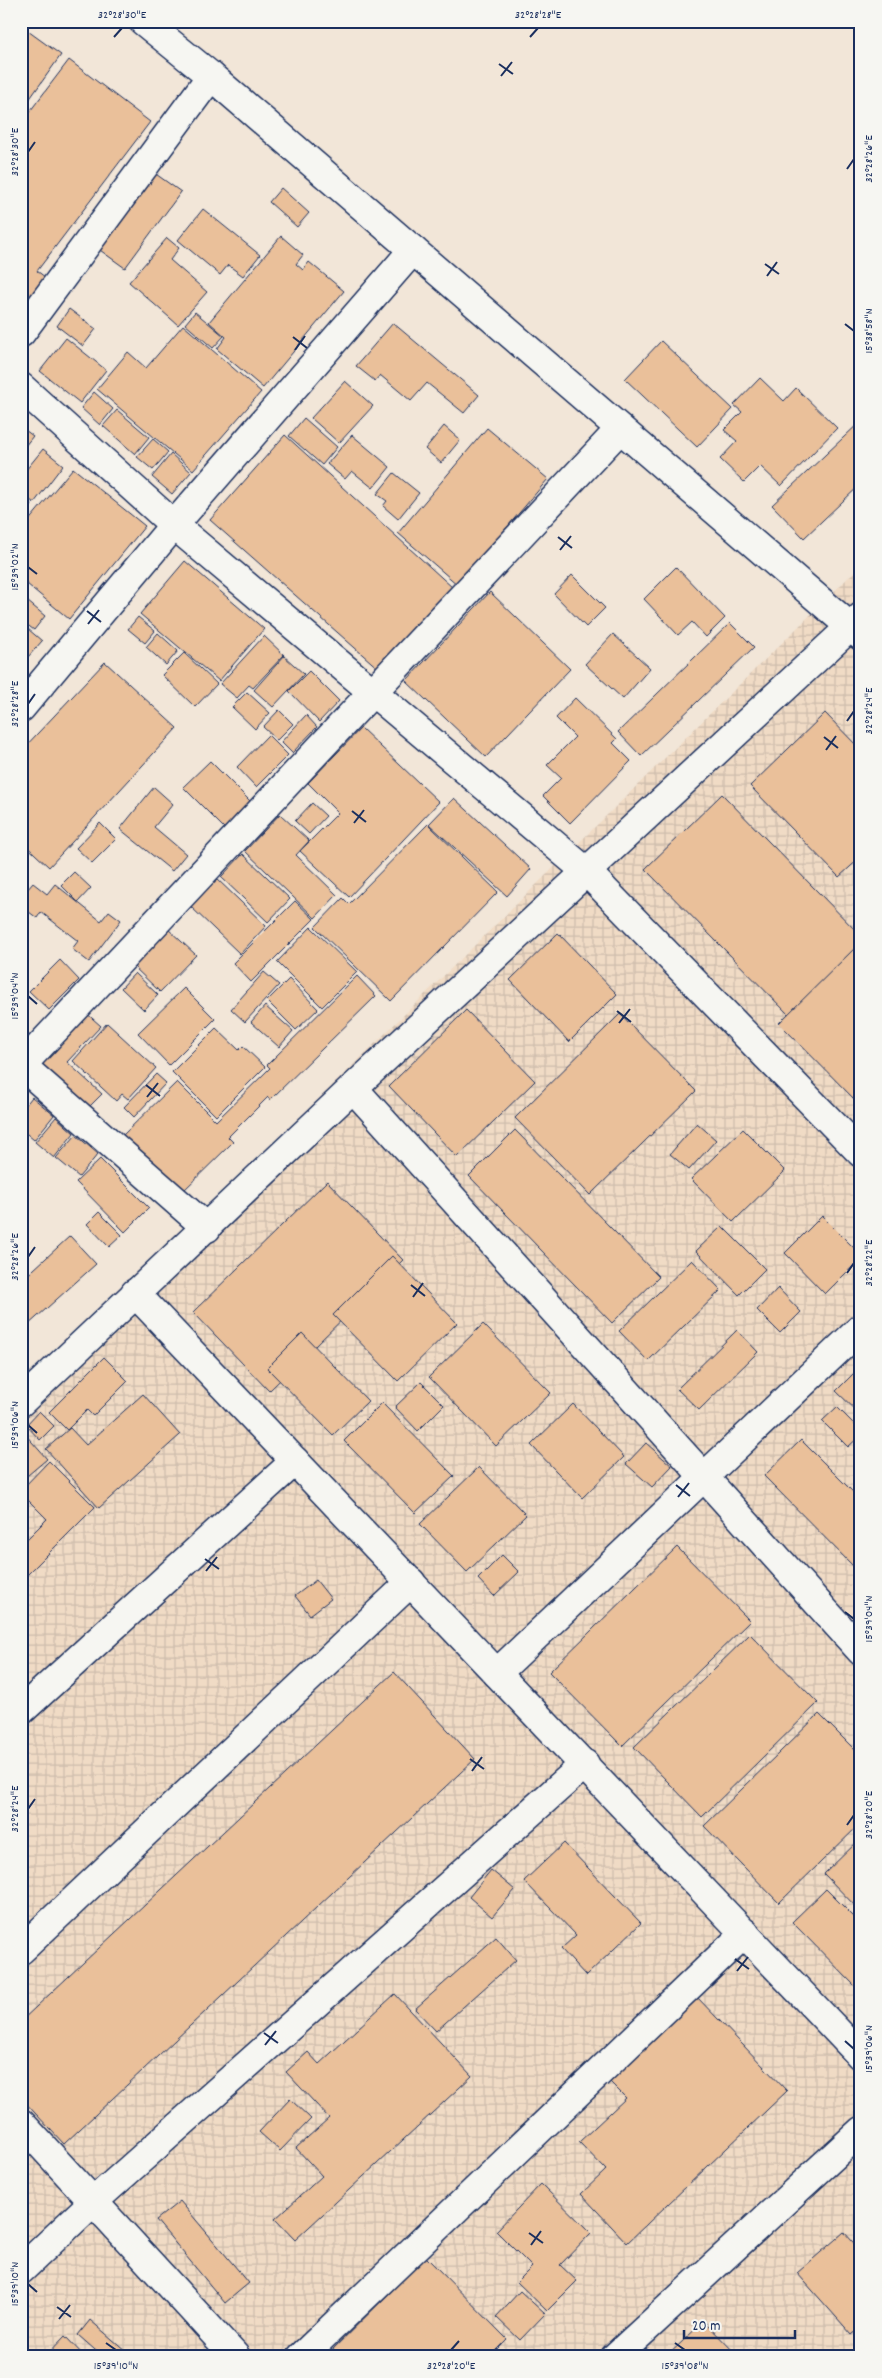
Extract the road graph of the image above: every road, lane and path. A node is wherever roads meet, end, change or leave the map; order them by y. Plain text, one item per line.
1 (143, 21) edge
2 (211, 76) junction
3 (413, 250) junction
4 (21, 333) edge
5 (21, 387) edge
6 (620, 429) junction
7 (174, 525) junction
8 (857, 627) edge
9 (372, 691) junction
10 (21, 708) edge
11 (587, 872) junction
12 (21, 1066) edge
13 (353, 1088) junction
14 (861, 1153) edge
15 (207, 1228) junction
16 (135, 1292) junction
17 (861, 1328) edge
18 (21, 1402) edge
19 (295, 1461) junction
20 (704, 1476) junction
21 (411, 1582) junction
22 (861, 1651) edge
23 (497, 1673) junction
24 (21, 1711) edge
25 (585, 1764) junction
26 (746, 1933) junction
27 (21, 1950) edge
28 (859, 2050) edge
29 (21, 2123) edge
30 (861, 2131) edge
31 (94, 2201) junction
32 (21, 2270) edge
33 (236, 2357) edge
34 (301, 2357) edge
35 (615, 2357) edge

1 - 2 street
2 - 3 street
2 - 4 street
3 - 6 street
3 - 7 street
5 - 7 street
6 - 8 street
6 - 9 street
7 - 9 street
7 - 10 street
8 - 11 street
9 - 11 street
9 - 12 street
11 - 13 street
11 - 14 street
12 - 15 street
13 - 15 street
13 - 20 street
15 - 16 street
16 - 18 street
16 - 19 street
17 - 20 street
19 - 21 street
19 - 24 street
20 - 22 street
20 - 23 street
21 - 23 street
21 - 27 street
23 - 25 street
25 - 26 street
25 - 31 street
26 - 28 street
26 - 34 street
29 - 31 street
30 - 35 street
31 - 32 street
31 - 33 street

